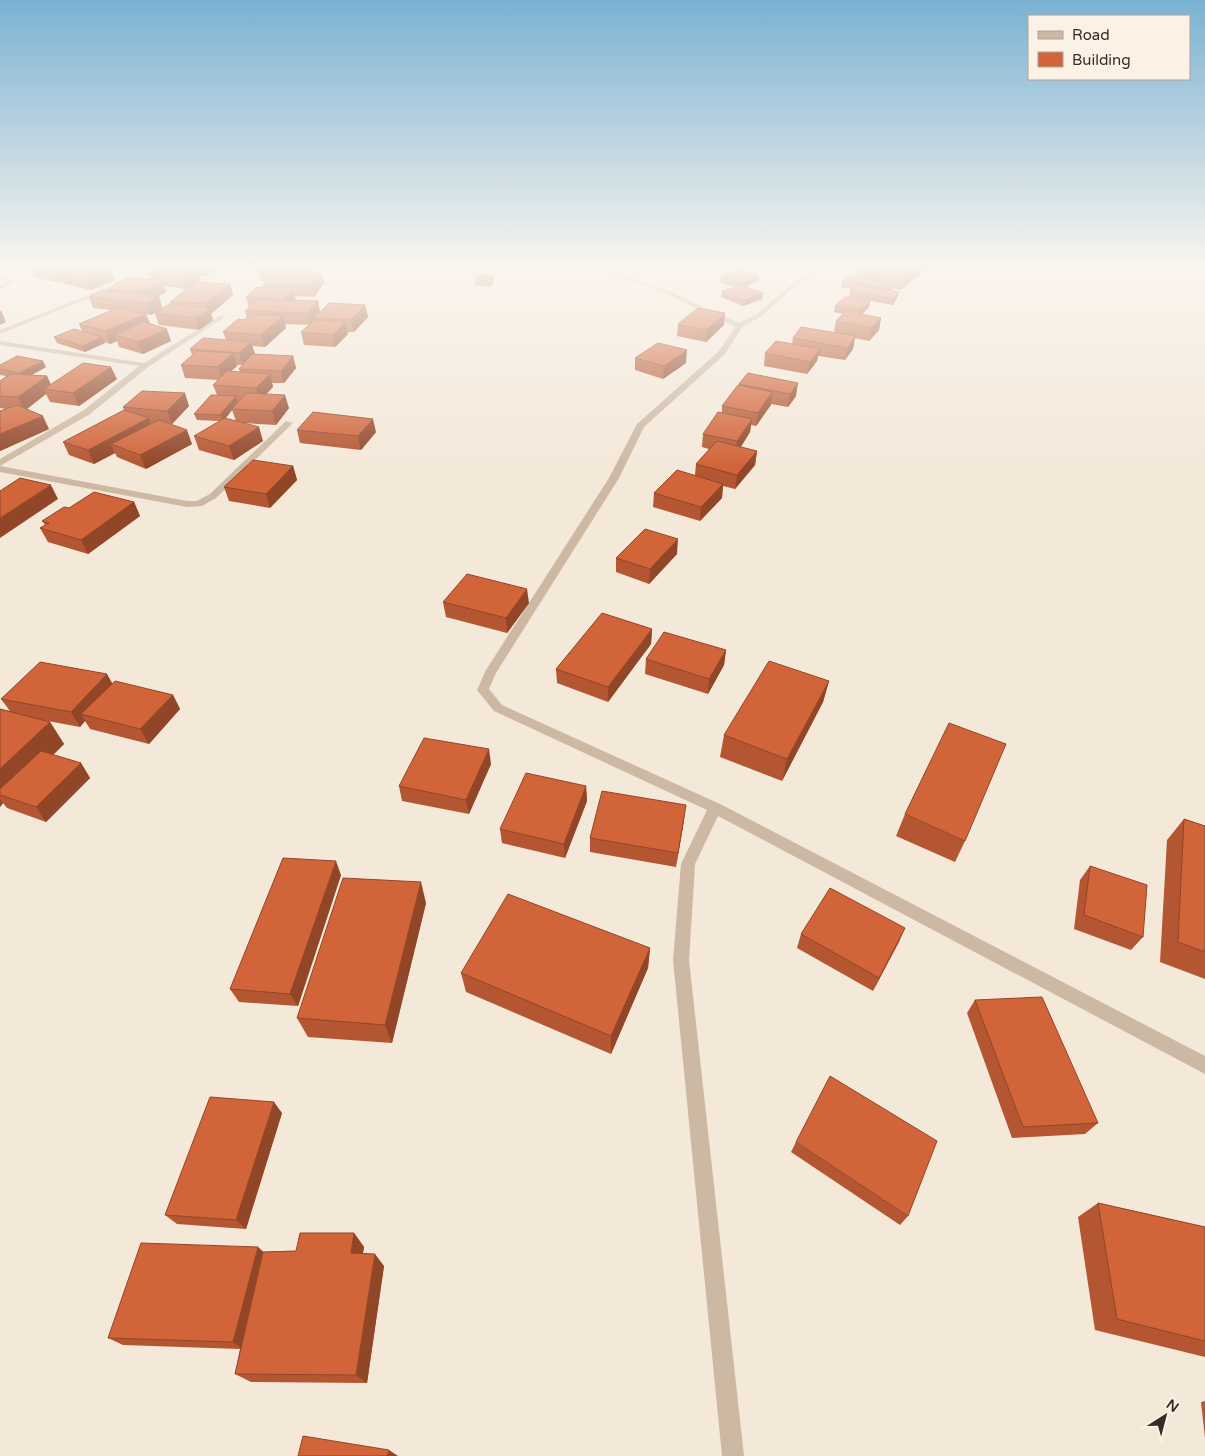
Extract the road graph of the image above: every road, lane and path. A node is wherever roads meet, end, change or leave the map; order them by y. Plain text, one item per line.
1 (197, 332) edge
2 (735, 332) edge
3 (0, 343) edge
4 (144, 365) junction
5 (290, 423) dead end
6 (0, 463) edge
7 (0, 469) edge
8 (715, 808) junction
9 (1205, 1065) edge
10 (733, 1456) edge

1 - 4 street
2 - 8 street
3 - 4 street
4 - 6 street
5 - 7 street
8 - 9 street
8 - 10 street

